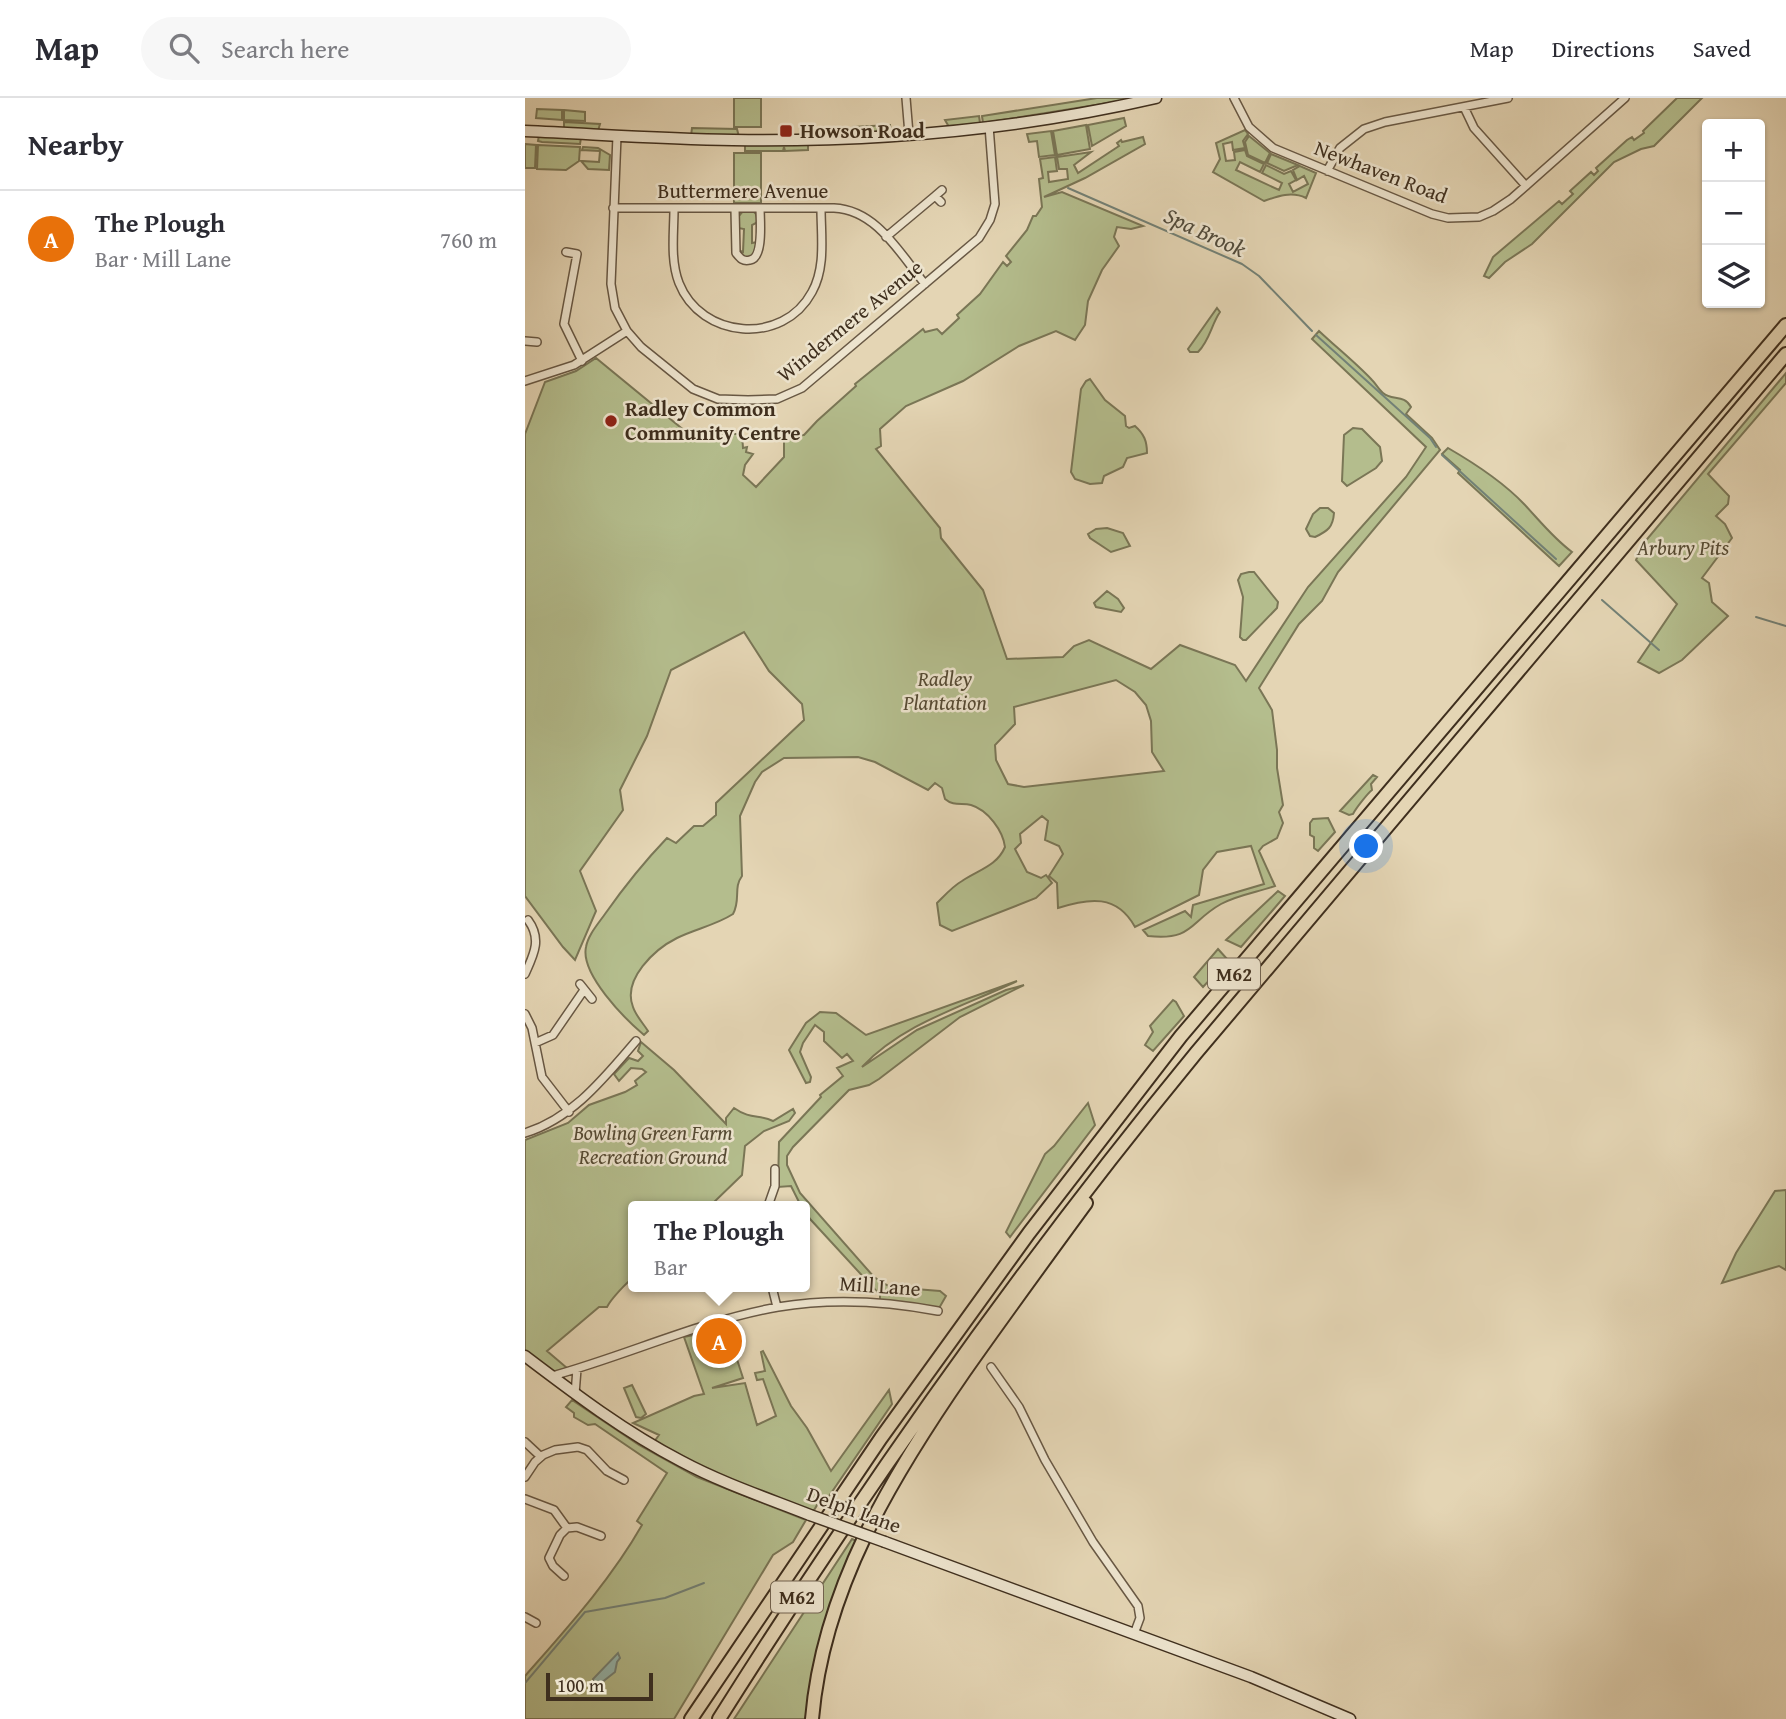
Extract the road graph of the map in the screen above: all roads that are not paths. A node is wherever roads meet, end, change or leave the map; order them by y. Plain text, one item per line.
1 (906, 98) edge
2 (1156, 98) edge
3 (1234, 98) edge
4 (1508, 98) edge
5 (1625, 98) edge
6 (1464, 107) junction
7 (989, 126) junction
8 (525, 131) edge
9 (909, 134) junction
10 (617, 136) junction
11 (1328, 171) junction
12 (1526, 186) junction
13 (942, 190) dead end
14 (613, 208) junction
15 (760, 208) junction
16 (821, 208) junction
17 (674, 209) junction
18 (735, 209) junction
19 (886, 237) junction
20 (566, 252) dead end
21 (925, 284) junction
22 (1786, 319) edge
23 (1786, 325) edge
24 (627, 331) junction
25 (525, 341) edge
26 (537, 342) dead end
27 (1786, 355) edge
28 (582, 361) junction
29 (1742, 376) junction
30 (525, 380) edge
31 (528, 920) dead end
32 (525, 974) edge
33 (592, 999) dead end
34 (525, 1014) edge
35 (535, 1043) junction
36 (1196, 1053) junction
37 (638, 1054) dead end
38 (569, 1112) junction
39 (525, 1133) edge
40 (775, 1169) dead end
41 (770, 1201) edge
42 (773, 1292) edge
43 (777, 1307) junction
44 (938, 1311) dead end
45 (525, 1356) edge
46 (991, 1367) dead end
47 (577, 1369) junction
48 (552, 1376) junction
49 (575, 1394) junction
50 (589, 1437) dead end
51 (525, 1442) edge
52 (584, 1448) junction
53 (540, 1456) junction
54 (525, 1476) edge
55 (625, 1480) dead end
56 (525, 1499) edge
57 (567, 1528) junction
58 (602, 1536) dead end
59 (564, 1576) dead end
60 (769, 1607) junction
61 (1134, 1634) junction
62 (691, 1719) edge
63 (700, 1719) edge
64 (719, 1719) edge
65 (812, 1719) edge
66 (1350, 1719) edge

1 - 9 street
2 - 7 street
3 - 11 street, Newhaven Road
4 - 6 street
5 - 12 street, Newhaven Road
6 - 11 street
6 - 12 street
7 - 9 street
7 - 21 street, Windermere Avenue
8 - 10 street
9 - 10 street
10 - 14 street, Windermere Avenue
11 - 12 street, Newhaven Road
13 - 19 street
14 - 17 street, Buttermere Avenue
14 - 24 street, Windermere Avenue
15 - 16 street, Buttermere Avenue
15 - 18 street, Buttermere Avenue
15 - 18 street
16 - 17 street
16 - 19 street, Buttermere Avenue
17 - 18 street, Buttermere Avenue
19 - 21 street, Buttermere Avenue
20 - 28 street
21 - 24 street, Windermere Avenue
22 - 29 highway
23 - 29 highway, M62
24 - 28 street
25 - 26 street
27 - 36 highway, M62
28 - 30 street
29 - 60 highway, M62
31 - 32 street
33 - 35 street
34 - 35 street
35 - 38 street
36 - 64 highway, M62
36 - 65 highway
37 - 38 street
38 - 39 street
40 - 41 street
42 - 43 street
43 - 44 street, Mill Lane
43 - 47 street, Mill Lane
45 - 48 street
46 - 61 street
47 - 48 street, Mill Lane
47 - 49 street
48 - 49 street
49 - 61 street, Delph Lane, bridge
50 - 52 street
51 - 53 street
52 - 53 street
52 - 55 street
53 - 54 street
56 - 57 street
57 - 58 street
57 - 59 street
60 - 62 highway
60 - 63 highway, M62
61 - 66 street, Delph Lane

